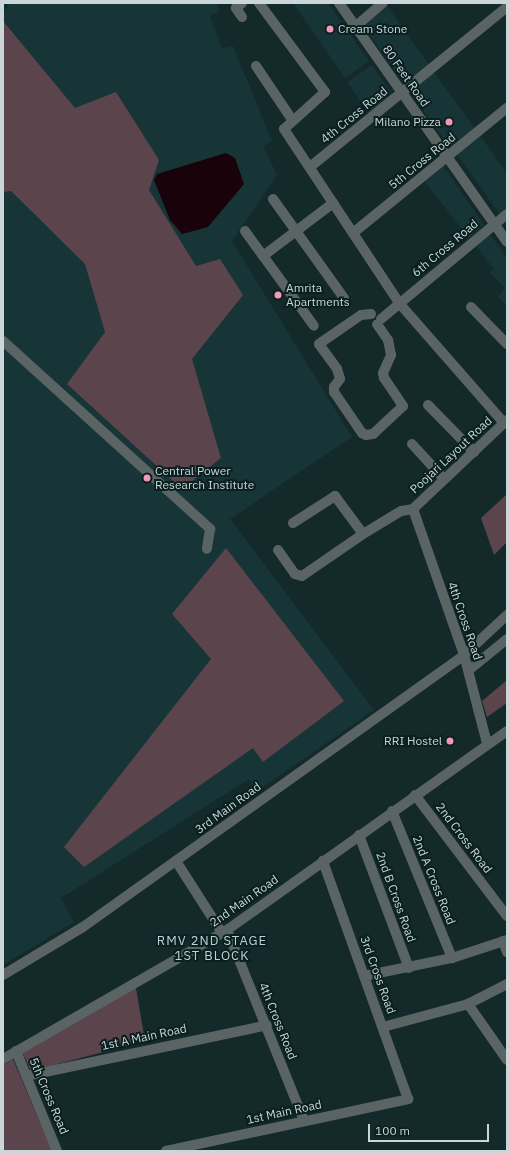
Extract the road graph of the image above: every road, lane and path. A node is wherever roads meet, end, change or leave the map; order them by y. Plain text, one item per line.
1 (259, 3) edge
2 (338, 3) edge
3 (384, 3) edge
4 (237, 5) edge
5 (507, 7) edge
6 (242, 17) dead end
7 (355, 27) junction
8 (256, 66) dead end
9 (402, 93) junction
10 (507, 108) edge
11 (293, 121) junction
12 (448, 157) junction
13 (310, 167) junction
14 (273, 199) dead end
15 (333, 202) junction
16 (507, 214) edge
17 (494, 225) junction
18 (245, 231) dead end
19 (296, 232) junction
20 (353, 233) junction
21 (507, 242) edge
22 (263, 256) junction
23 (344, 298) dead end
24 (396, 305) junction
25 (471, 307) dead end
26 (377, 318) junction
27 (314, 326) dead end
28 (3, 341) edge
29 (507, 344) edge
30 (428, 405) dead end
31 (506, 422) edge
32 (412, 444) dead end
33 (474, 452) junction
34 (444, 479) junction
35 (412, 509) junction
36 (293, 523) dead end
37 (363, 534) junction
38 (207, 549) dead end
39 (278, 550) dead end
40 (507, 615) edge
41 (507, 639) edge
42 (464, 655) junction
43 (469, 670) junction
44 (507, 731) edge
45 (488, 743) junction
46 (415, 795) junction
47 (392, 811) junction
48 (359, 835) junction
49 (176, 861) junction
50 (324, 861) junction
51 (507, 916) edge
52 (225, 932) junction
53 (505, 941) edge
54 (507, 952) edge
55 (452, 958) junction
56 (409, 968) junction
57 (3, 975) edge
58 (364, 976) junction
59 (507, 985) edge
60 (468, 1004) junction
61 (267, 1025) junction
62 (383, 1027) junction
63 (16, 1051) junction
64 (3, 1059) edge
65 (507, 1060) edge
66 (26, 1076) junction
67 (408, 1099) joint
68 (304, 1121) junction
69 (57, 1151) edge
70 (166, 1151) edge

1 - 11 street
2 - 7 street, 80 Feet Road
3 - 7 street
4 - 6 street
5 - 9 street, 4th Cross Road
7 - 9 street, 80 Feet Road
8 - 11 street
9 - 12 street, 80 Feet Road
9 - 13 street, 4th Cross Road
10 - 12 street, 5th Cross Road
11 - 13 street
12 - 17 street, 80 Feet Road
12 - 20 street, 5th Cross Road
13 - 15 street
14 - 19 street
15 - 19 street
15 - 20 street
16 - 17 street, 6th Cross Road
17 - 21 street, 80 Feet Road
17 - 24 street, 6th Cross Road
18 - 22 street
19 - 22 street
19 - 23 street
20 - 24 street
22 - 27 street
24 - 26 street, 6th Cross Road
24 - 31 street
25 - 29 street
26 - 26 street, 6th Cross Road
28 - 38 street
30 - 33 street
31 - 33 street, Poojari Layout Road
32 - 34 street
33 - 34 street, Poojari Layout Road
34 - 35 street, Poojari Layout Road
35 - 37 street
35 - 42 street, 4th Cross Road
36 - 37 street
37 - 39 street
40 - 42 street, 3rd Main Road
41 - 43 street
42 - 43 street, 4th Cross Road
42 - 49 street, 3rd Main Road
43 - 45 street, 4th Cross Road
44 - 45 street, 2nd Main Road
45 - 46 street, 2nd Main Road
46 - 47 street, 2nd Main Road
46 - 51 street, 2nd Cross Road
47 - 48 street, 2nd Main Road
47 - 55 street, 2nd A Cross Road
48 - 50 street, 2nd Main Road
48 - 56 street, 2nd B Cross Road
49 - 52 street, 4th Cross Road
49 - 57 street, 3rd Main Road
50 - 52 street, 2nd Main Road
50 - 58 street, 3rd Cross Road
52 - 61 street, 4th Cross Road
52 - 63 street, 2nd Main Road
53 - 54 street
53 - 55 street
55 - 56 street
56 - 58 street
58 - 62 street, 3rd Cross Road
59 - 60 street
60 - 62 street
60 - 65 street
61 - 66 street, 1st A Main Road
61 - 68 street, 4th Cross Road
62 - 67 street, 3rd Cross Road
63 - 64 street, 2nd Main Road
63 - 66 street, 5th Cross Road
66 - 69 street, 5th Cross Road
67 - 68 street, 1st Main Road
68 - 70 street, 1st Main Road

